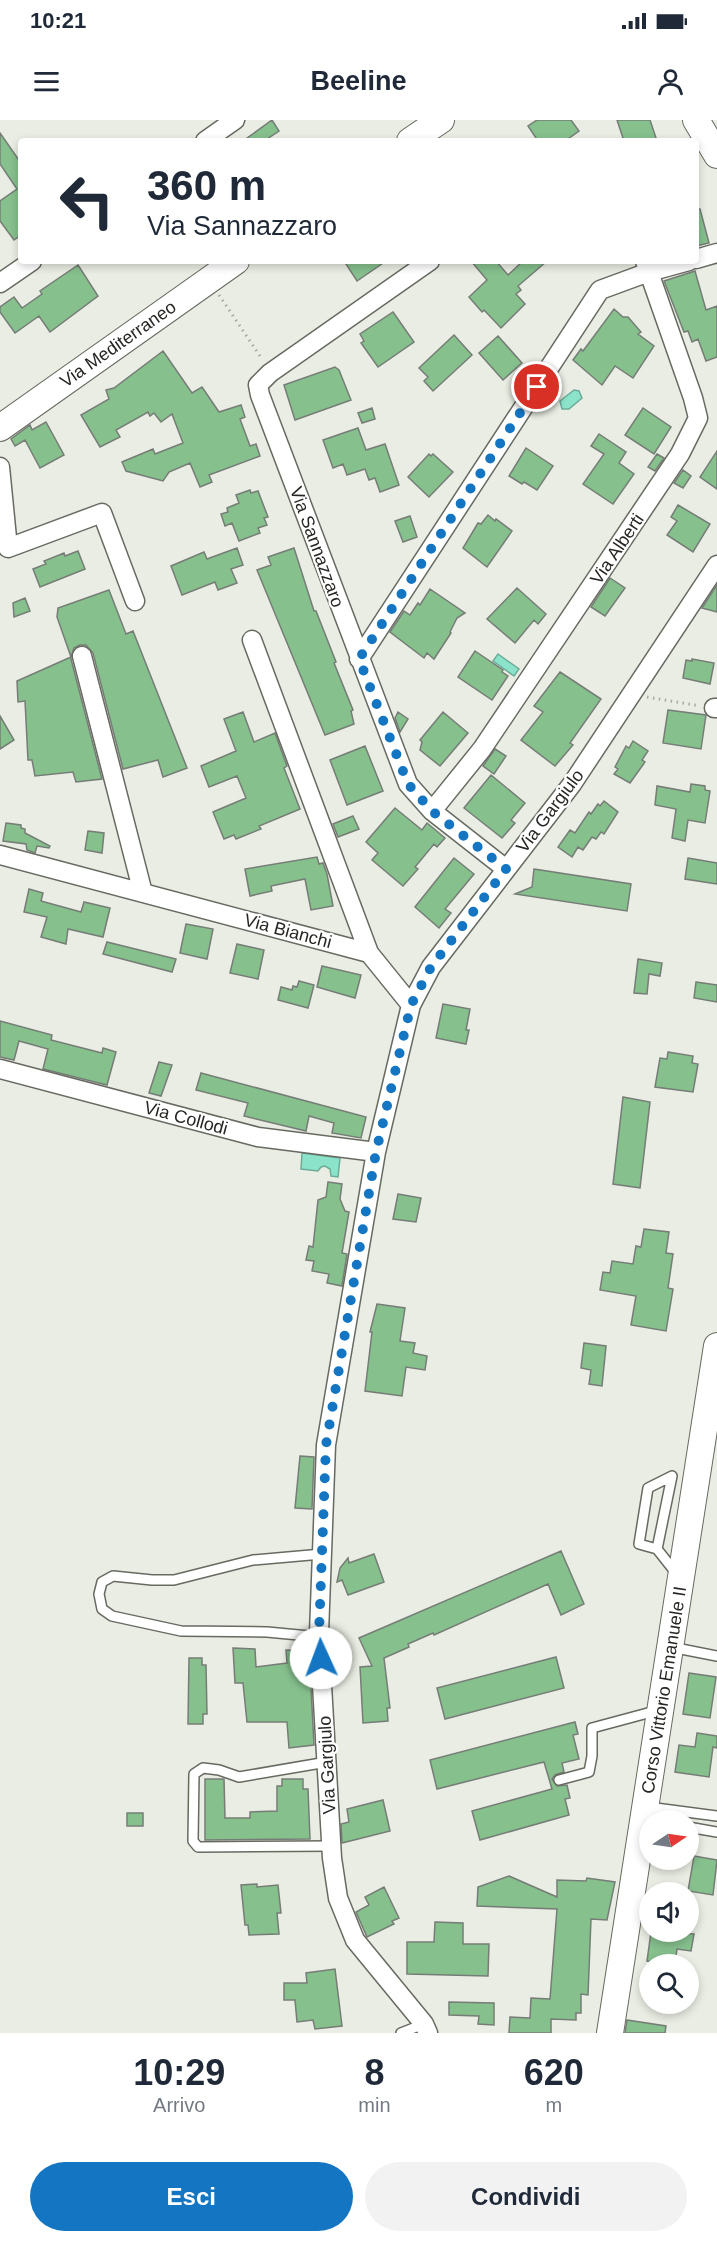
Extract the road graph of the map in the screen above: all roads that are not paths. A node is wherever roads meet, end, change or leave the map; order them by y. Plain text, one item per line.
1 (235, 120) edge
2 (441, 120) edge
3 (696, 120) edge
4 (209, 138) edge
5 (414, 138) edge
6 (717, 155) edge
7 (717, 253) edge
8 (699, 258) edge
9 (28, 264) edge
10 (232, 264) edge
11 (426, 264) edge
12 (668, 264) edge
13 (647, 267) edge
14 (0, 284) edge
15 (0, 428) edge
16 (0, 467) edge
17 (717, 565) edge
18 (135, 601) dead end
19 (252, 640) dead end
20 (82, 656) dead end
21 (359, 659) junction
22 (432, 811) junction
23 (0, 855) edge
24 (506, 869) junction
25 (143, 893) junction
26 (369, 953) junction
27 (411, 1005) junction
28 (0, 1069) edge
29 (376, 1152) junction
30 (717, 1346) edge
31 (710, 1444) edge
32 (657, 1549) junction
33 (322, 1554) junction
34 (681, 1580) junction
35 (320, 1638) junction
36 (671, 1647) junction
37 (717, 1656) edge
38 (661, 1709) junction
39 (327, 1762) junction
40 (559, 1780) dead end
41 (649, 1810) edge
42 (699, 1816) edge
43 (717, 1816) edge
44 (699, 1829) edge
45 (717, 1832) edge
46 (332, 1846) junction
47 (639, 1867) edge
48 (426, 2029) edge
49 (401, 2033) edge
50 (610, 2033) edge

1 - 4 street
2 - 5 street
3 - 6 street
7 - 8 street
9 - 14 street
10 - 15 street, Via Mediterraneo
11 - 21 street, Via Sannazzaro
12 - 13 street
13 - 21 street
13 - 22 street, Via Alberti
16 - 18 street
17 - 24 street, Via Gargiulo
19 - 26 street
20 - 25 street
21 - 22 street, Via Sannazzaro
22 - 24 street, Via Sannazzaro
23 - 25 street, Via Bianchi
24 - 27 street, Via Gargiulo
25 - 26 street, Via Bianchi
26 - 27 street
27 - 29 street, Via Gargiulo
28 - 29 street, Via Collodi
29 - 33 street, Via Gargiulo
30 - 31 street, Corso Vittorio Emanuele II
31 - 34 street, Corso Vittorio Emanuele II
32 - 32 lane
32 - 34 lane
33 - 35 street, Via Gargiulo
33 - 35 lane
34 - 36 street, Corso Vittorio Emanuele II
35 - 39 street, Via Gargiulo
36 - 37 lane
36 - 38 street, Corso Vittorio Emanuele II
38 - 40 lane
38 - 41 street, Corso Vittorio Emanuele II
39 - 46 street, Via Gargiulo
39 - 46 lane
42 - 43 lane
44 - 45 lane
46 - 48 street, Via Gargiulo
47 - 50 street, Corso Vittorio Emanuele II
48 - 49 lane

